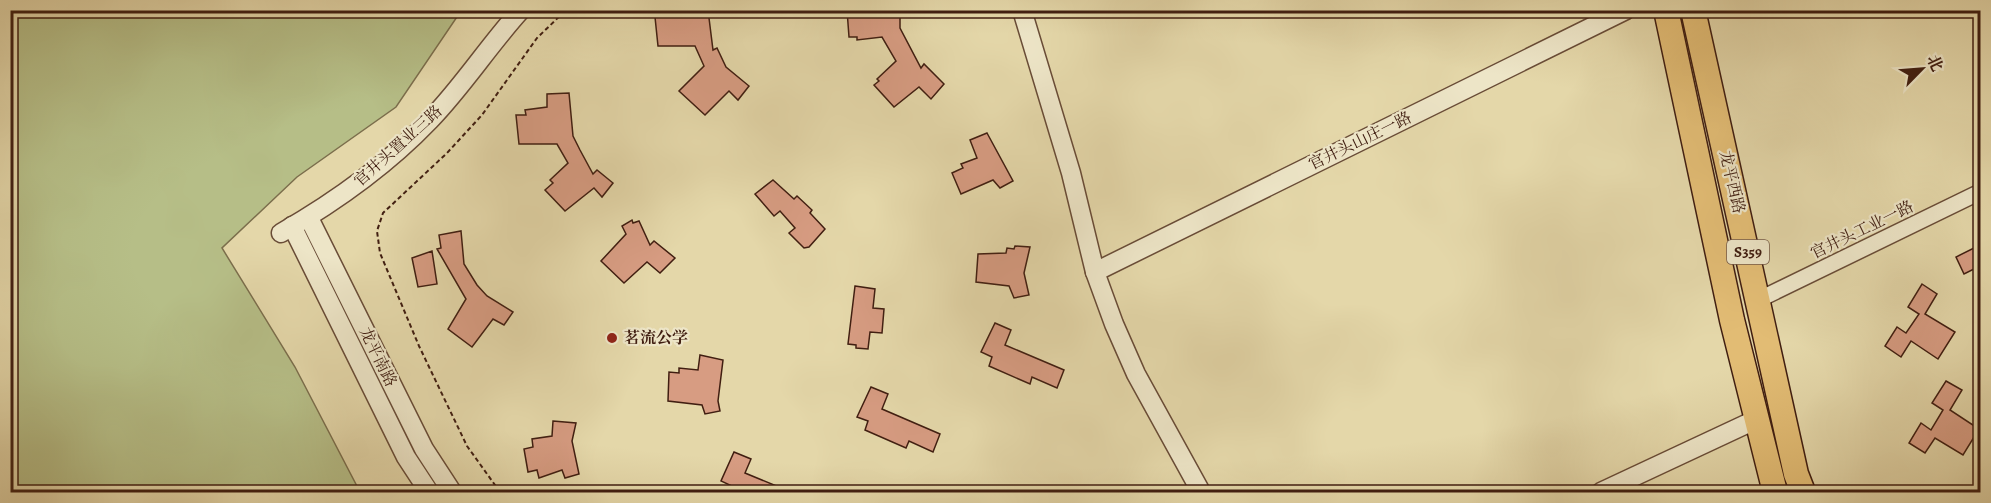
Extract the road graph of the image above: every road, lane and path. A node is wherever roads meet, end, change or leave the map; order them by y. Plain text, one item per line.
1 (521, 10) edge
2 (566, 10) edge
3 (1022, 10) edge
4 (1626, 10) edge
5 (1666, 10) edge
6 (1693, 10) edge
7 (1980, 192) edge
8 (309, 218) junction
9 (286, 230) joint
10 (1095, 272) junction
11 (1758, 300) junction
12 (1755, 420) junction
13 (429, 492) edge
14 (452, 492) edge
15 (500, 492) edge
16 (1201, 492) edge
17 (1601, 492) edge
18 (1775, 492) edge
19 (1803, 492) edge

1 - 8 street, 官井头置业三路
2 - 15 path
3 - 10 street
4 - 10 street, 官井头山庄一路
5 - 12 main road, 龙平西路 / S359
6 - 11 main road, 龙平西路 / S359
7 - 11 street, 官井头工业一路
8 - 9 street, 官井头置业三路
8 - 14 street, 龙平南路
9 - 13 street, 龙平南路
10 - 16 street
11 - 19 main road, 龙平西路 / S359
12 - 17 street
12 - 18 main road, 龙平西路 / S359

